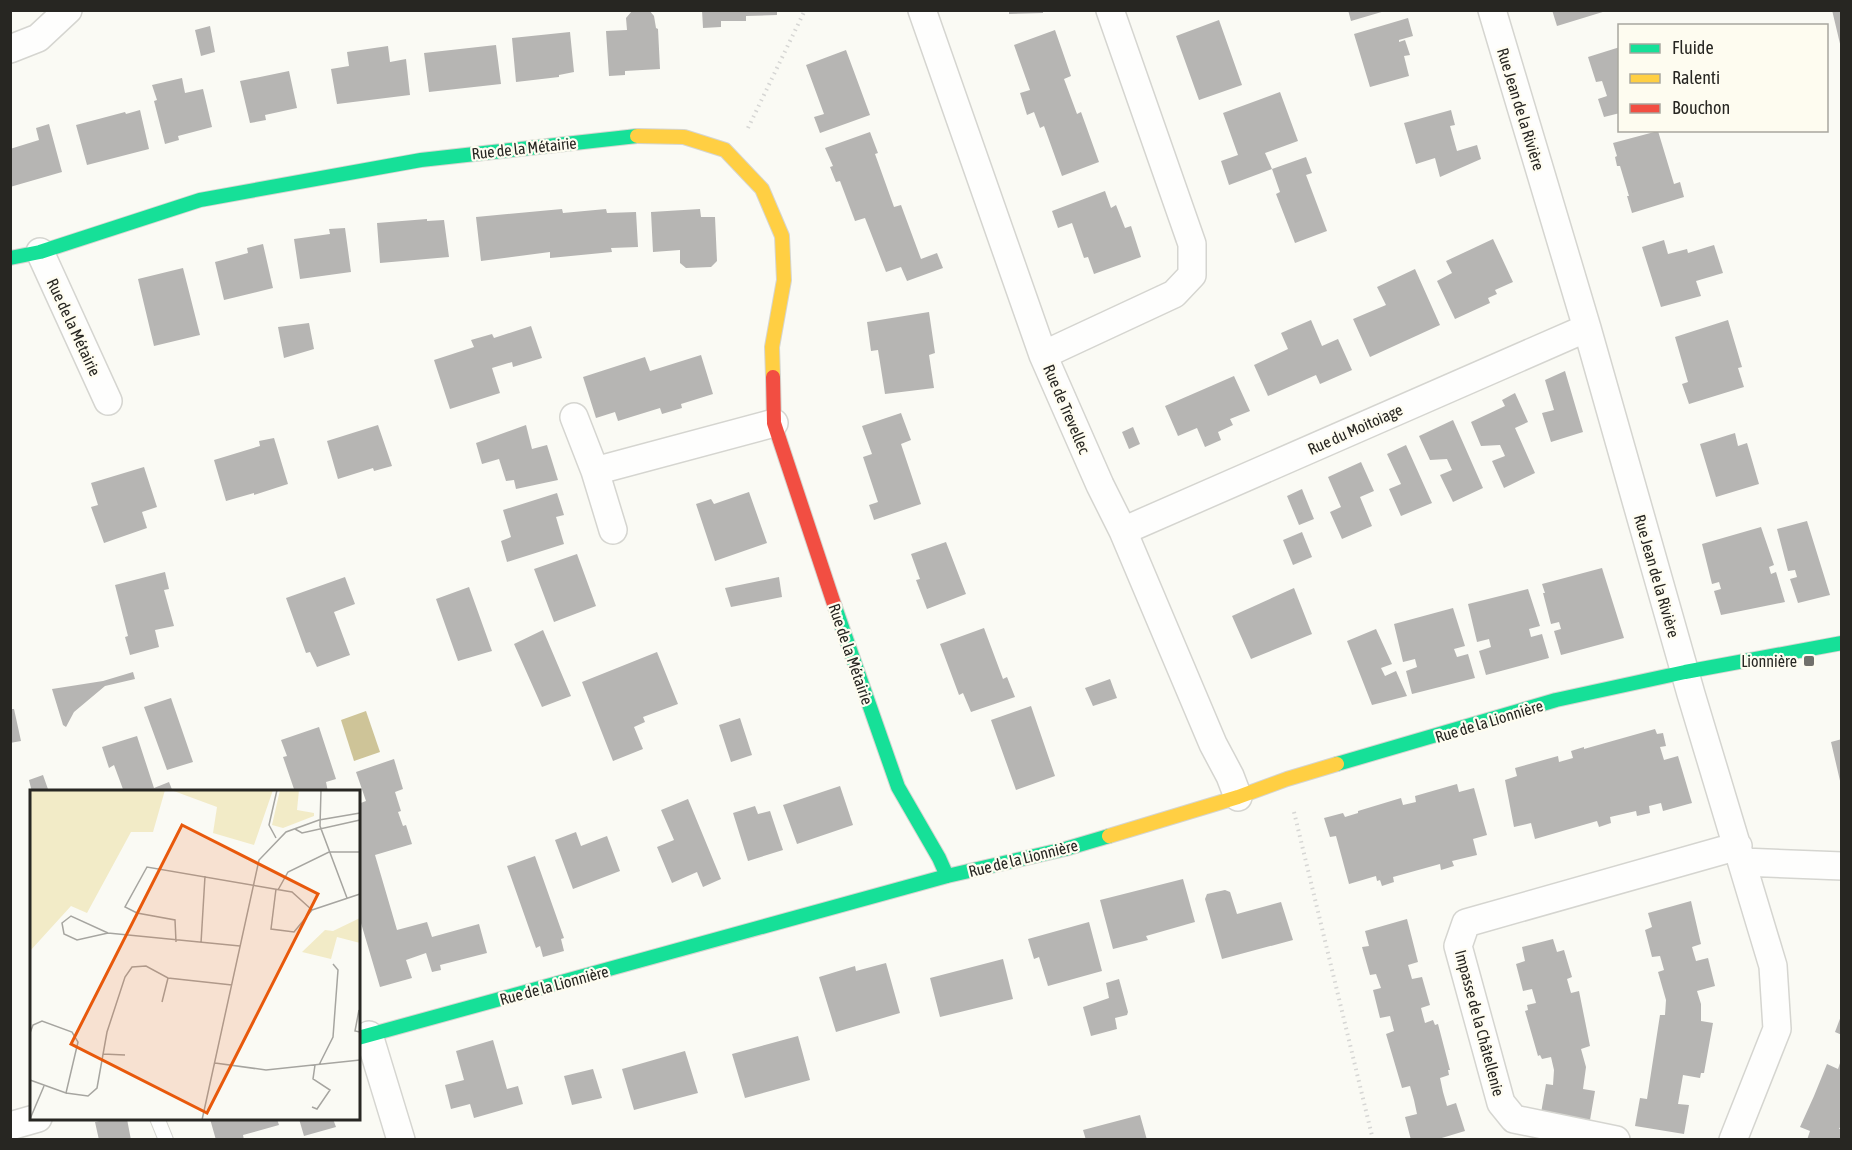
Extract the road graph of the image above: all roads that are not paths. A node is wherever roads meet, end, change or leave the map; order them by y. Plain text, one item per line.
1 (69, 10) edge
2 (922, 10) edge
3 (1110, 10) edge
4 (1492, 10) edge
5 (10, 49) edge
6 (40, 252) junction
7 (10, 258) edge
8 (1587, 327) junction
9 (1043, 355) junction
10 (108, 401) dead end
11 (574, 417) dead end
12 (774, 423) junction
13 (595, 471) junction
14 (613, 530) dead end
15 (1123, 531) junction
16 (1842, 643) edge
17 (1685, 672) junction
18 (1238, 796) junction
19 (1740, 854) junction
20 (1842, 866) edge
21 (947, 876) junction
22 (364, 1036) edge
23 (34, 1120) edge
24 (157, 1120) edge
25 (10, 1126) edge
26 (166, 1140) edge
27 (401, 1140) edge
28 (1616, 1140) edge
29 (1734, 1140) edge

1 - 5 street
2 - 9 street, Rue de Trevellec
3 - 9 street
4 - 8 street, Rue Jean de la Rivière
6 - 7 street, Rue de la Métairie
6 - 10 street, Rue de la Métairie
6 - 12 street, Rue de la Métairie
8 - 15 street, Rue du Moitoiage
8 - 17 street, Rue Jean de la Rivière
9 - 15 street, Rue de Trevellec
11 - 13 street
12 - 13 street
12 - 21 street, Rue de la Métairie
13 - 14 street
15 - 18 street, Rue de Trevellec
16 - 17 street, Rue de la Lionnière
17 - 18 street, Rue de la Lionnière
17 - 19 street, Rue Jean de la Rivière
18 - 21 street, Rue de la Lionnière
19 - 20 street
19 - 28 street, Impasse de la Châtellenie
19 - 29 street, Rue Jean de la Rivière
21 - 22 street, Rue de la Lionnière
22 - 27 street
23 - 25 street
24 - 26 lane

